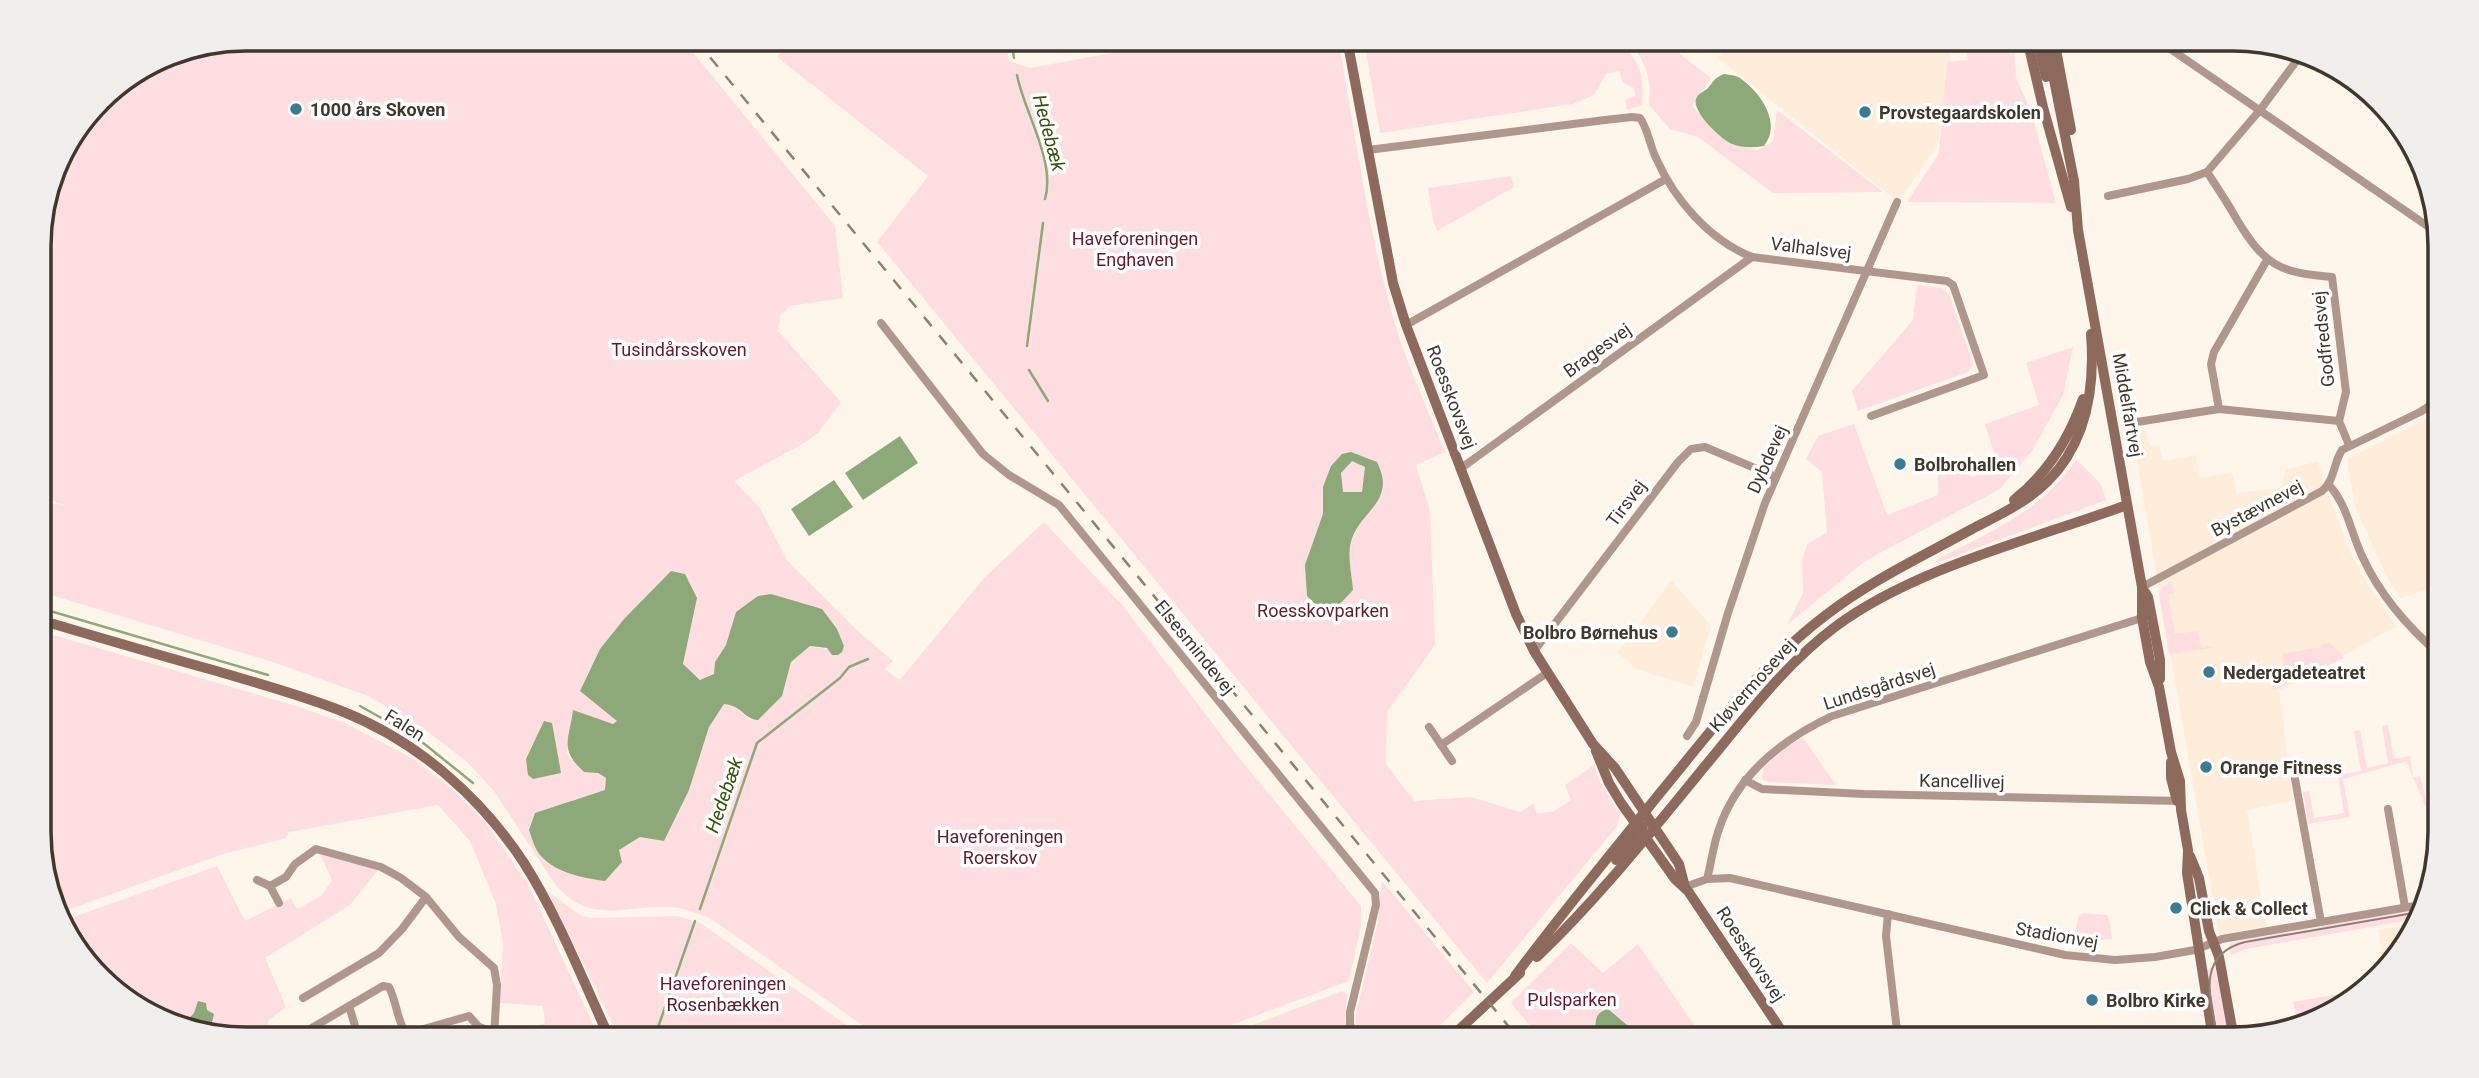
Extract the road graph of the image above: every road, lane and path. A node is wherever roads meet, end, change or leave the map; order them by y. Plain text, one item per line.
1 (1349, 51) edge
2 (2030, 51) edge
3 (2040, 51) edge
4 (2048, 51) edge
5 (2056, 51) edge
6 (2173, 51) edge
7 (2296, 61) edge
8 (2260, 110) junction
9 (2060, 112) junction
10 (1368, 150) junction
11 (2207, 172) junction
12 (1666, 179) junction
13 (2074, 181) junction
14 (2108, 197) dead end
15 (1897, 202) dead end
16 (2427, 226) edge
17 (2078, 230) junction
18 (1752, 257) junction
19 (2267, 260) junction
20 (1868, 270) junction
21 (2087, 279) junction
22 (881, 323) dead end
23 (1406, 325) junction
24 (2428, 407) edge
25 (2219, 409) junction
26 (1871, 416) dead end
27 (2339, 421) junction
28 (2137, 422) dead end
29 (2349, 446) junction
30 (1460, 469) junction
31 (1776, 477) junction
32 (2329, 485) junction
33 (2127, 505) junction
34 (2142, 587) junction
35 (2143, 618) junction
36 (51, 623) edge
37 (2428, 643) edge
38 (1534, 651) junction
39 (1547, 673) junction
40 (2159, 687) junction
41 (1429, 727) dead end
42 (1687, 736) dead end
43 (1593, 744) junction
44 (1441, 745) junction
45 (1452, 761) dead end
46 (2295, 779) dead end
47 (1745, 780) junction
48 (2180, 804) junction
49 (2388, 809) dead end
50 (1645, 825) junction
51 (2188, 850) junction
52 (1707, 879) junction
53 (257, 880) dead end
54 (270, 886) junction
55 (1685, 887) junction
56 (426, 897) junction
57 (279, 903) dead end
58 (2413, 906) edge
59 (2404, 907) junction
60 (1888, 914) junction
61 (2321, 922) junction
62 (2213, 943) junction
63 (2199, 949) junction
64 (1516, 976) junction
65 (303, 998) dead end
66 (349, 1006) junction
67 (311, 1027) edge
68 (355, 1027) edge
69 (402, 1027) edge
70 (430, 1027) edge
71 (480, 1027) edge
72 (494, 1027) edge
73 (604, 1027) edge
74 (1351, 1027) edge
75 (1462, 1027) edge
76 (1779, 1027) edge
77 (1897, 1027) edge
78 (2211, 1027) edge
79 (2232, 1027) edge

1 - 10 street, Roesskovsvej
2 - 17 street, Middelfartvej
3 - 9 street
4 - 9 street, Middelfartvej
5 - 13 street
6 - 8 street
7 - 8 street
8 - 11 street
8 - 16 street
9 - 13 street, Middelfartvej
10 - 12 street, Valhalsvej
10 - 23 street, Roesskovsvej
11 - 14 street
11 - 19 street, Godfredsvej
12 - 18 street, Valhalsvej
12 - 23 street
13 - 17 street, Middelfartvej
15 - 20 street, Dybdevej
17 - 21 street, Middelfartvej
18 - 20 street, Valhalsvej
18 - 30 street, Bragesvej
19 - 25 street
19 - 27 street, Godfredsvej
20 - 26 street, Valhalsvej
20 - 31 street, Dybdevej
21 - 33 street, Middelfartvej
21 - 50 street, Kløvermosevej
22 - 74 street, Elsesmindevej
23 - 30 street, Roesskovsvej
24 - 29 street
25 - 27 street
25 - 28 street
27 - 29 street
29 - 32 street, Bystævnevej
30 - 38 street, Roesskovsvej
31 - 38 street, Tirsvej
31 - 42 street, Dybdevej
32 - 34 street, Bystævnevej
32 - 37 street
33 - 34 street, Middelfartvej
33 - 50 street, Kløvermosevej
34 - 35 street, Middelfartvej
34 - 40 street, Middelfartvej
35 - 40 street, Middelfartvej
35 - 47 street, Lundsgårdsvej
36 - 73 street, Falen
38 - 39 street, Roesskovsvej
39 - 43 street, Roesskovsvej
39 - 44 street
40 - 48 street, Middelfartvej
41 - 44 street
43 - 50 street, Roesskovsvej
43 - 50 street, Roesskovsvej
44 - 45 street
46 - 61 street
47 - 48 street, Kancellivej
47 - 52 street, Lundsgårdsvej
48 - 51 street, Middelfartvej
49 - 59 street
50 - 55 street, Roesskovsvej
50 - 64 street, Kløvermosevej
50 - 64 street, Kløvermosevej
51 - 62 street, Middelfartvej
51 - 63 street, Middelfartvej
52 - 55 street, Stadionvej
52 - 60 street, Stadionvej
53 - 54 street
54 - 56 street
54 - 57 street
55 - 76 street, Roesskovsvej
56 - 65 street
56 - 72 street
58 - 59 street, Stadionvej
59 - 61 street, Stadionvej
60 - 63 street, Stadionvej
60 - 77 street
61 - 62 street, Stadionvej
62 - 63 street, Stadionvej
62 - 79 street, Middelfartvej
63 - 78 street, Middelfartvej
64 - 75 street, Kløvermosevej
66 - 67 street
66 - 68 street
66 - 69 street
70 - 71 street

